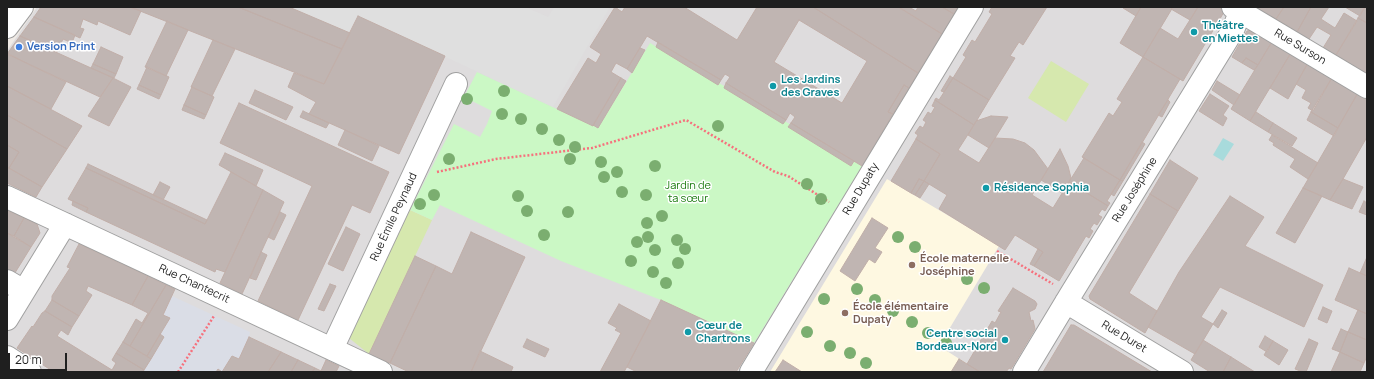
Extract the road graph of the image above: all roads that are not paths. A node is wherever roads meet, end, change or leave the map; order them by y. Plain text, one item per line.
1 (22, 7) edge
2 (972, 7) edge
3 (1238, 8) edge
4 (7, 27) edge
5 (456, 84) dead end
6 (1367, 87) edge
7 (7, 197) edge
8 (65, 224) junction
9 (15, 286) edge
10 (1068, 298) junction
11 (7, 319) edge
12 (332, 349) junction
13 (7, 357) edge
14 (30, 372) edge
15 (381, 372) edge
16 (751, 372) edge
17 (1024, 372) edge
18 (1182, 372) edge

1 - 4 street
2 - 16 street, Rue Dupaty
3 - 6 street, Rue Surson
3 - 10 street, Rue Joséphine
5 - 12 street, Rue Émile Peynaud
7 - 8 street, Rue Chantecrit
8 - 9 street
8 - 12 street, Rue Chantecrit
9 - 11 street
10 - 17 street, Rue Joséphine
10 - 18 street, Rue Duret
12 - 15 street, Rue Chantecrit
13 - 14 street

